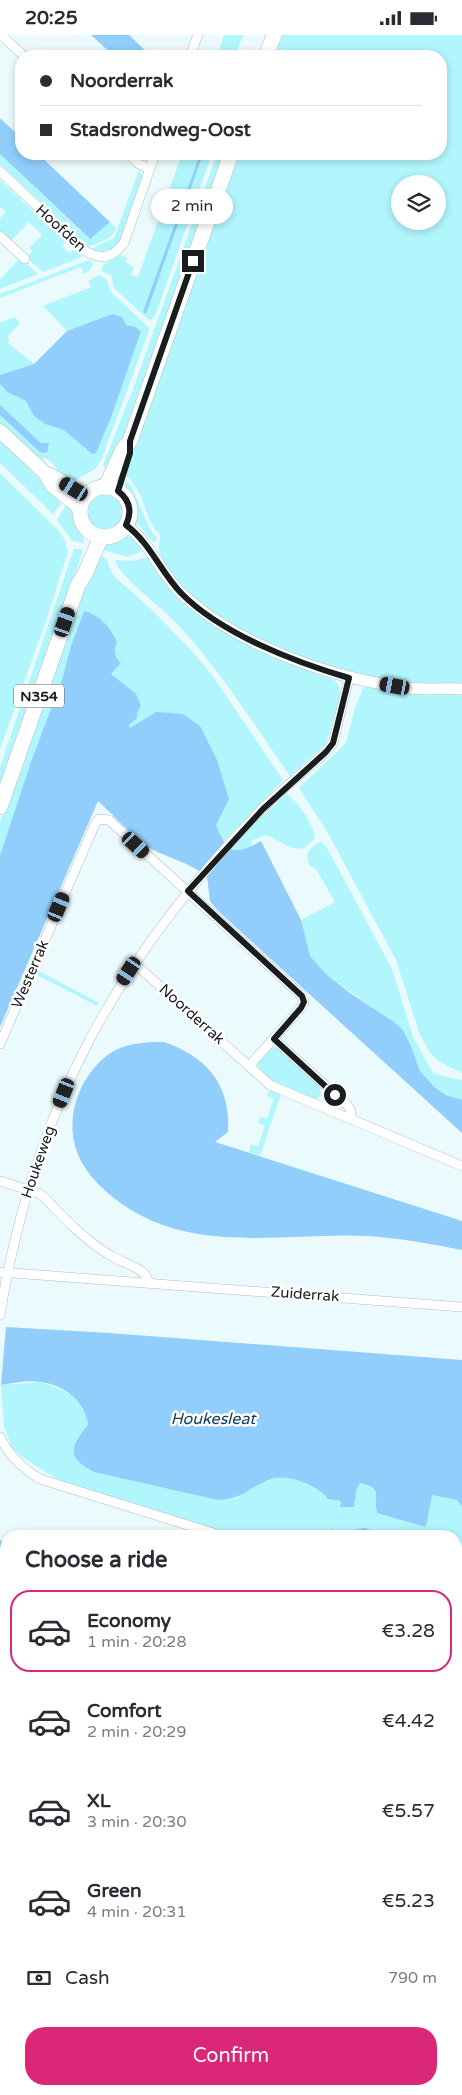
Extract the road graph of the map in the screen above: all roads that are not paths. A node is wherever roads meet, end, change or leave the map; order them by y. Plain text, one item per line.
1 (1, 35) edge
2 (198, 35) edge
3 (274, 35) edge
4 (17, 50) edge
5 (192, 50) edge
6 (268, 50) edge
7 (135, 160) edge
8 (153, 160) edge
9 (230, 160) edge
10 (150, 169) junction
11 (0, 171) edge
12 (0, 235) edge
13 (25, 259) dead end
14 (0, 431) edge
15 (112, 489) junction
16 (83, 502) junction
17 (126, 525) junction
18 (95, 534) junction
19 (349, 678) junction
20 (462, 689) edge
21 (0, 807) edge
22 (188, 891) junction
23 (134, 963) junction
24 (274, 1039) junction
25 (0, 1044) edge
26 (249, 1066) junction
27 (350, 1119) junction
28 (462, 1166) edge
29 (0, 1181) edge
30 (28, 1190) junction
31 (3, 1272) edge
32 (148, 1282) junction
33 (462, 1307) edge
34 (0, 1315) edge
35 (0, 1437) edge
36 (203, 1530) edge

1 - 4 street
2 - 5 street
3 - 6 main road
7 - 10 street
8 - 10 street, Hoofden
9 - 15 main road
10 - 11 street, Hoofden
12 - 13 street
14 - 16 main road
15 - 16 main road
15 - 17 main road
16 - 18 main road
17 - 18 main road
17 - 19 street
18 - 21 main road, N354
19 - 20 street
19 - 22 street, Houkeweg
22 - 23 street, Houkeweg
22 - 24 street
22 - 25 street, Westerrak
23 - 26 street, Noorderrak
23 - 30 street, Houkeweg
24 - 26 street
24 - 27 street
26 - 27 street, Noorderrak
27 - 28 street, Noorderrak
29 - 30 street
30 - 31 street, Houkeweg
30 - 32 street
31 - 32 street, Zuiderrak
31 - 34 street, Houkeweg
32 - 33 street, Zuiderrak
35 - 36 street

